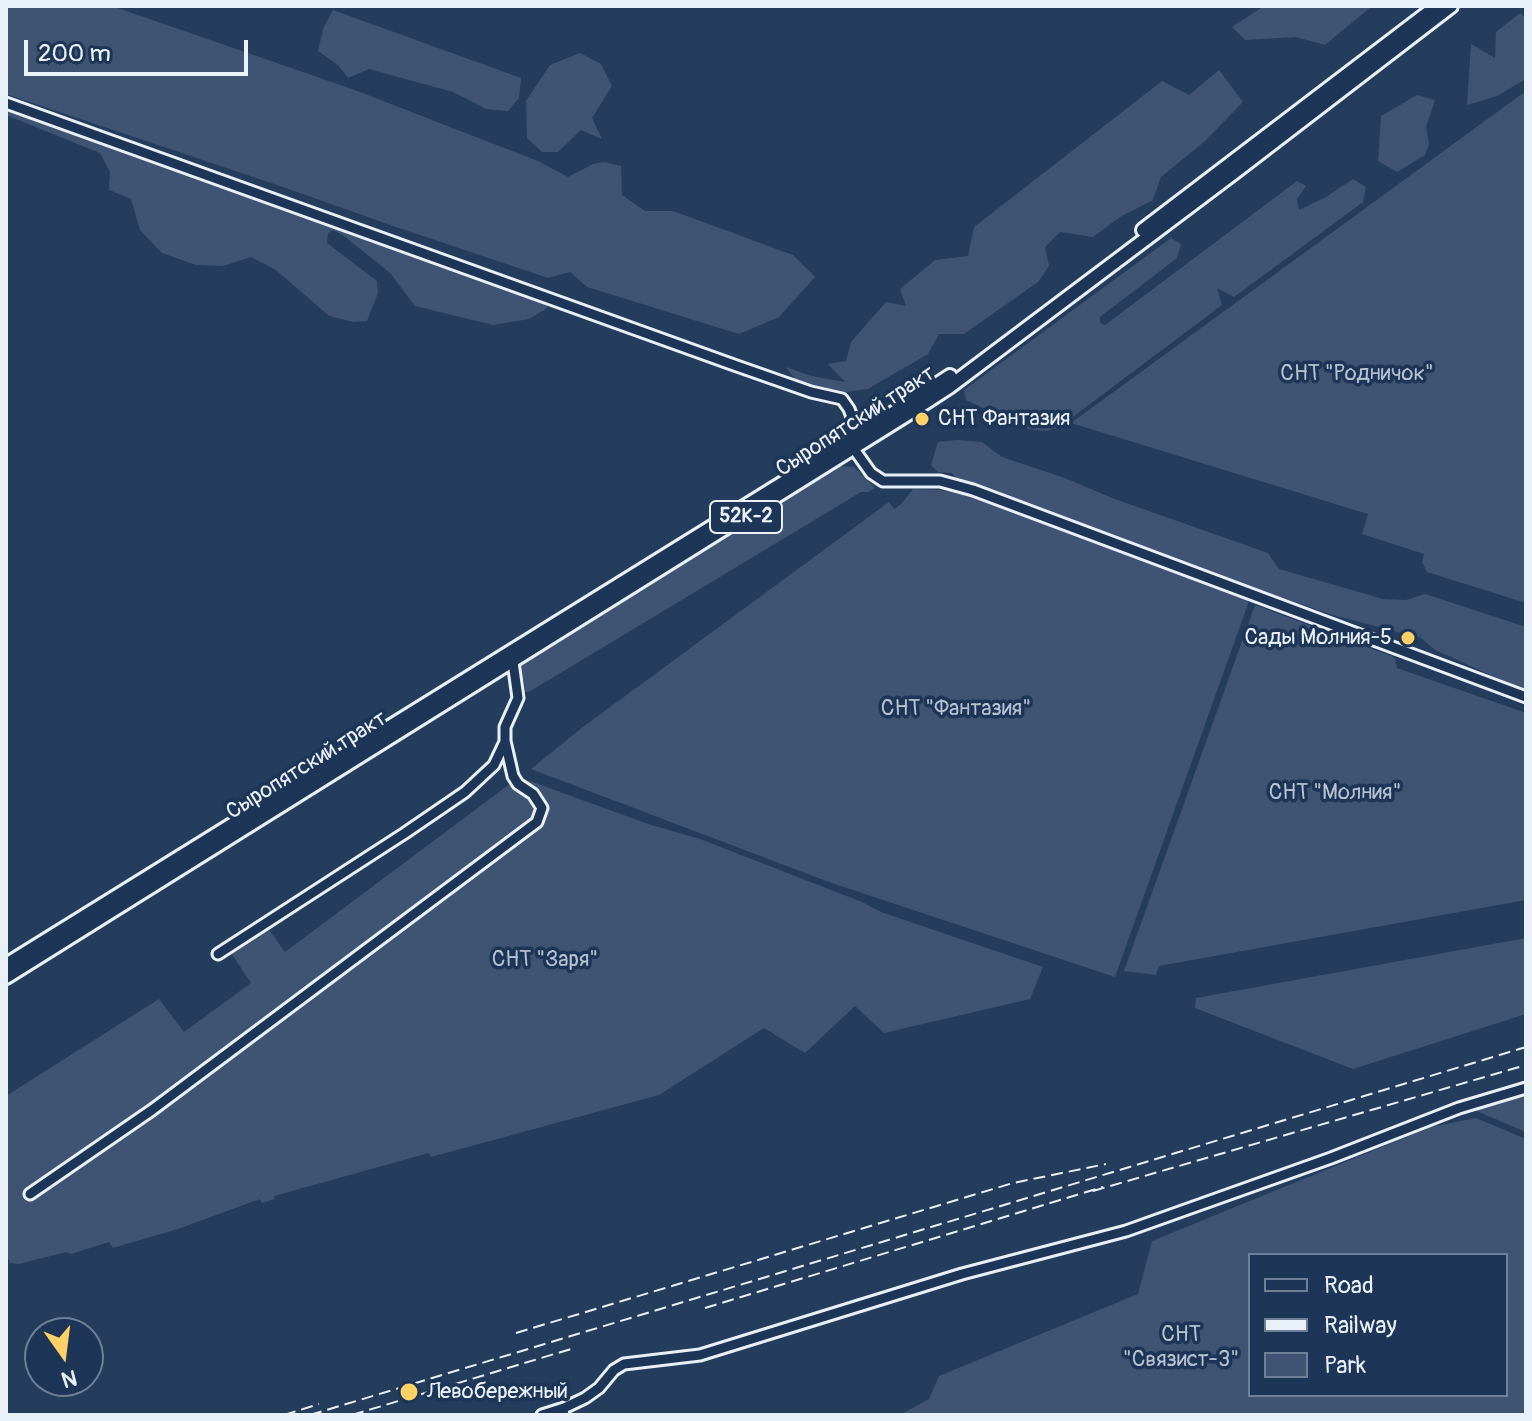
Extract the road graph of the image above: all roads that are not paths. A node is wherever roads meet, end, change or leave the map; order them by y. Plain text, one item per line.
1 (1437, 6) edge
2 (1451, 6) edge
3 (6, 103) edge
4 (852, 446) junction
5 (513, 662) junction
6 (1526, 697) edge
7 (505, 741) junction
8 (218, 954) dead end
9 (6, 965) edge
10 (6, 977) edge
11 (1526, 1088) edge
12 (30, 1194) dead end
13 (563, 1412) edge
14 (542, 1415) edge

1 - 4 main road, Сыропятский тракт / 52К-2
2 - 4 main road, Сыропятский тракт / 52К-2
3 - 4 street
4 - 5 main road, Сыропятский тракт / 52К-2
4 - 6 street
4 - 9 main road, Сыропятский тракт / 52К-2
5 - 7 street
5 - 10 main road, Сыропятский тракт / 52К-2
7 - 8 street
7 - 12 street
11 - 13 street
13 - 14 street

